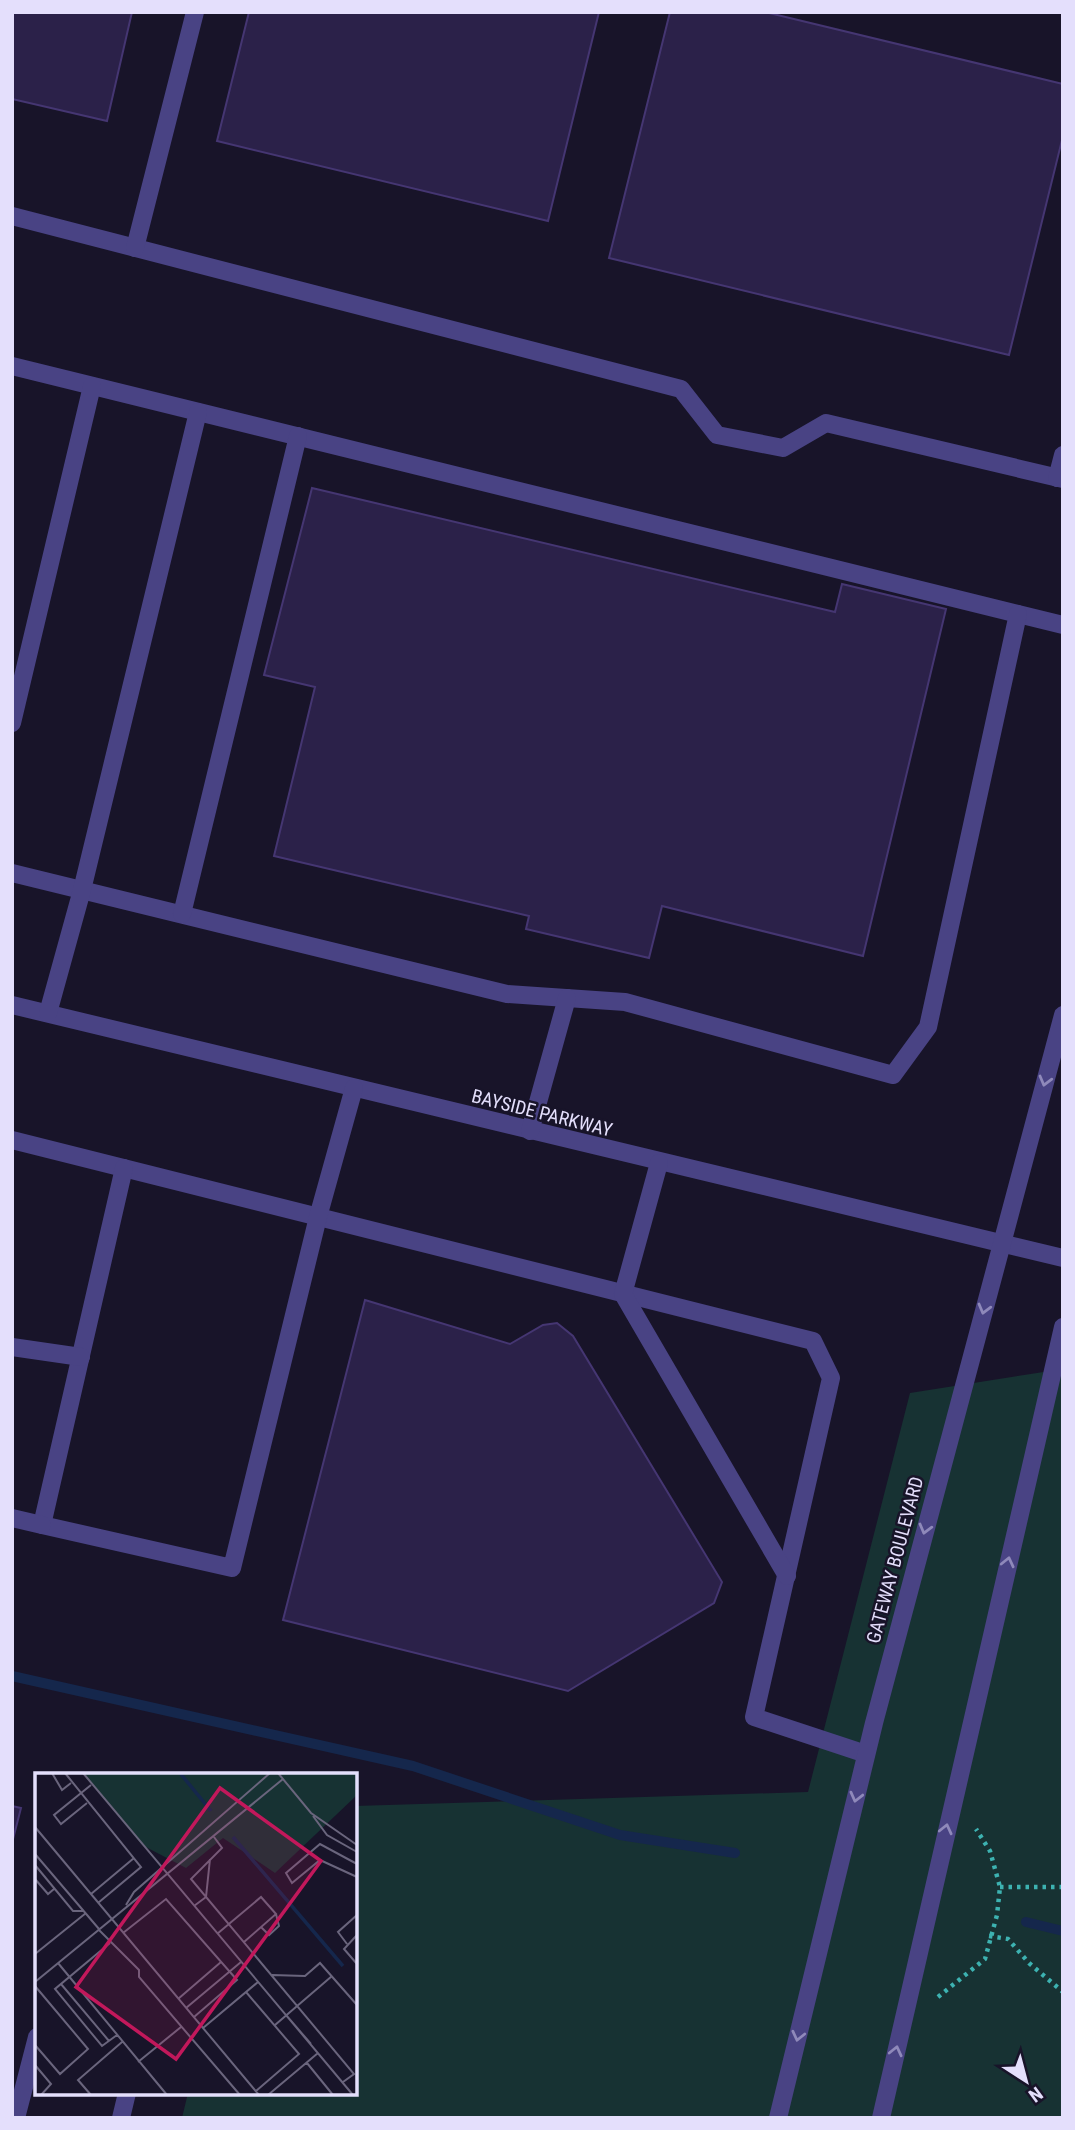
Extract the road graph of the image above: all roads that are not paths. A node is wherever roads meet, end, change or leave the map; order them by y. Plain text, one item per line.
1 (195, 12) edge
2 (12, 216) edge
3 (135, 248) junction
4 (12, 366) edge
5 (92, 386) junction
6 (198, 412) junction
7 (298, 436) junction
8 (1063, 455) edge
9 (1060, 478) edge
10 (1018, 614) junction
11 (1063, 625) edge
12 (12, 723) edge
13 (12, 873) edge
14 (82, 890) junction
15 (181, 914) junction
16 (567, 998) junction
17 (12, 1005) edge
18 (48, 1013) junction
19 (1063, 1015) edge
20 (354, 1088) junction
21 (530, 1131) junction
22 (12, 1140) edge
23 (659, 1163) junction
24 (124, 1168) junction
25 (318, 1217) junction
26 (1003, 1244) junction
27 (1063, 1258) edge
28 (623, 1294) junction
29 (1063, 1327) edge
30 (12, 1347) edge
31 (81, 1357) junction
32 (12, 1518) edge
33 (42, 1525) junction
34 (787, 1576) junction
35 (866, 1754) junction
36 (35, 2045) edge
37 (127, 2095) edge
38 (16, 2118) edge
39 (121, 2118) edge
40 (778, 2118) edge
41 (881, 2118) edge

1 - 3 street
2 - 3 street
3 - 9 street
4 - 5 street
5 - 6 street
5 - 12 street
6 - 7 street
6 - 14 street
7 - 10 street
7 - 15 street
8 - 9 street
10 - 11 street
10 - 16 street
13 - 14 street
14 - 15 street
14 - 18 street
15 - 16 street
16 - 21 street
17 - 18 street, BAYSIDE PARKWAY
18 - 20 street, BAYSIDE PARKWAY
19 -> 26 street, GATEWAY BOULEVARD
20 - 21 street, BAYSIDE PARKWAY
20 - 25 street
21 - 23 street, BAYSIDE PARKWAY
22 - 24 street
23 - 26 street, BAYSIDE PARKWAY
23 - 28 street
24 - 25 street
24 - 31 street
25 - 28 street
25 - 33 street
26 - 27 street, BAYSIDE PARKWAY
26 -> 35 street, GATEWAY BOULEVARD
28 - 34 street
28 - 34 street
41 -> 29 street
30 - 31 street
31 - 33 street
32 - 33 street
34 - 35 street
35 -> 40 street, GATEWAY BOULEVARD
36 - 38 street
37 - 39 street

